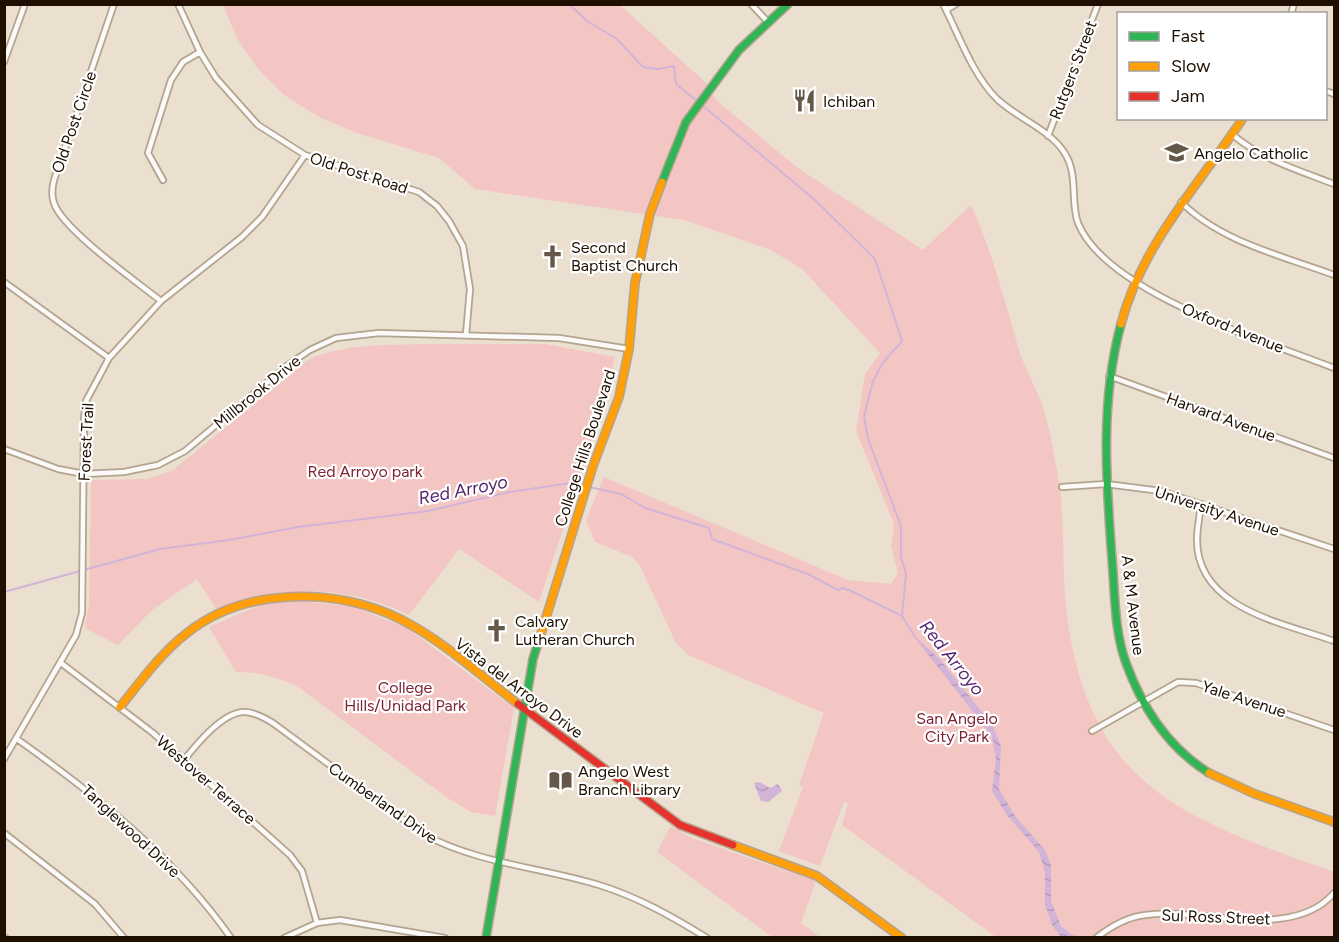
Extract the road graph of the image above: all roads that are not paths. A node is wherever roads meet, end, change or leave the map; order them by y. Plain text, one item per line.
1 (26, 4) edge
2 (114, 4) edge
3 (178, 4) edge
4 (751, 4) edge
5 (788, 4) edge
6 (942, 4) edge
7 (956, 4) edge
8 (1098, 4) edge
9 (945, 10) junction
10 (767, 21) junction
11 (200, 52) junction
12 (4, 62) edge
13 (1242, 120) edge
14 (1233, 135) junction
15 (1048, 136) junction
16 (305, 155) junction
17 (163, 180) dead end
18 (1335, 184) edge
19 (1181, 202) junction
20 (1335, 275) edge
21 (1136, 281) junction
22 (4, 282) edge
23 (161, 301) junction
24 (465, 335) junction
25 (628, 350) junction
26 (109, 358) junction
27 (1335, 368) edge
28 (1108, 376) junction
29 (4, 448) edge
30 (1335, 458) edge
31 (84, 474) junction
32 (1106, 484) junction
33 (1062, 487) dead end
34 (1201, 504) junction
35 (1335, 549) edge
36 (1335, 641) edge
37 (61, 663) junction
38 (1142, 700) junction
39 (523, 706) junction
40 (120, 707) junction
41 (1335, 730) edge
42 (1092, 731) dead end
43 (17, 739) junction
44 (4, 759) edge
45 (184, 760) junction
46 (1335, 822) edge
47 (4, 833) edge
48 (498, 863) junction
49 (1335, 893) edge
50 (317, 923) junction
51 (124, 938) edge
52 (231, 938) edge
53 (284, 938) edge
54 (445, 938) edge
55 (486, 938) edge
56 (707, 938) edge
57 (902, 938) edge
58 (1096, 938) edge

1 - 12 street
2 - 23 street, Old Post Circle
3 - 11 street, Old Post Road
4 - 10 street
5 - 10 street, College Hills Boulevard
6 - 9 street, Oxford Avenue
7 - 9 street
8 - 15 street, Rutgers Street
9 - 15 street, Oxford Avenue
10 - 25 street, College Hills Boulevard
11 - 16 street, Old Post Road
11 - 17 street
13 - 14 street, A & M Avenue
14 - 18 street
14 - 19 street, A & M Avenue
15 - 21 street, Oxford Avenue
16 - 23 street, Forest Trail
16 - 24 street, Old Post Road
19 - 20 street
19 - 21 street, A & M Avenue
21 - 27 street, Oxford Avenue
21 - 28 street, A & M Avenue
22 - 26 street
23 - 26 street, Forest Trail
24 - 25 street, Millbrook Drive
24 - 31 street, Millbrook Drive
25 - 39 street, College Hills Boulevard
26 - 31 street, Forest Trail
28 - 30 street, Harvard Avenue
28 - 32 street, A & M Avenue
29 - 31 street, Millbrook Drive
31 - 37 street, Forest Trail
32 - 33 street, University Avenue
32 - 34 street, University Avenue
32 - 38 street, A & M Avenue
34 - 35 street, University Avenue
34 - 36 street
37 - 40 street, Westover Terrace
37 - 43 street, Forest Trail
38 - 41 street, Yale Avenue
38 - 42 street, Yale Avenue
38 - 46 street, A & M Avenue
39 - 40 street, Vista del Arroyo Drive
39 - 48 street, College Hills Boulevard
39 - 57 street, Vista del Arroyo Drive
40 - 45 street, Westover Terrace
43 - 44 street, Forest Trail
43 - 52 street, Tanglewood Drive
45 - 48 street, Cumberland Drive
45 - 50 street, Westover Terrace
47 - 51 street
48 - 55 street, College Hills Boulevard
48 - 56 street, Cumberland Drive
49 - 58 street, Sul Ross Street
50 - 53 street
50 - 54 street

